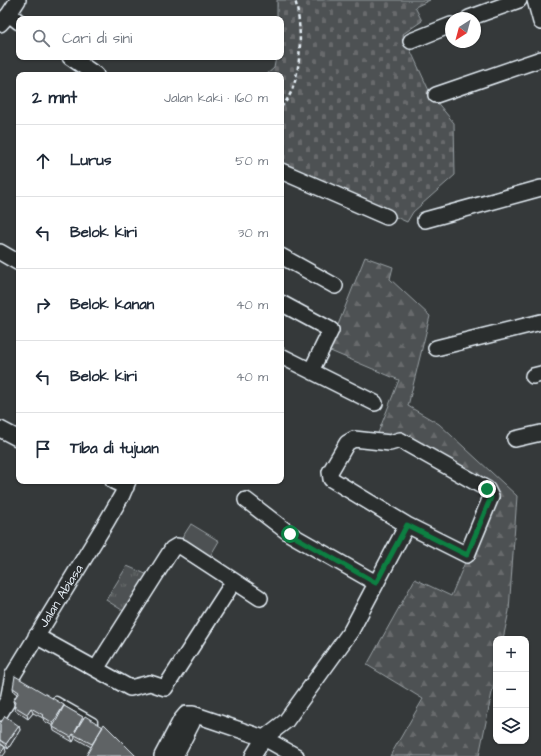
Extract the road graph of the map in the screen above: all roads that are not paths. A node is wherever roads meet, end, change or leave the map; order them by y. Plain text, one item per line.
1 (18, 0) edge
2 (519, 0) edge
3 (535, 0) edge
4 (481, 14) edge
5 (9, 20) edge
6 (541, 22) edge
7 (445, 27) edge
8 (411, 41) dead end
9 (541, 58) edge
10 (74, 60) edge
11 (92, 72) edge
12 (436, 94) dead end
13 (284, 172) edge
14 (541, 188) edge
15 (387, 217) dead end
16 (425, 220) dead end
17 (0, 252) edge
18 (284, 258) edge
19 (16, 261) edge
20 (335, 286) dead end
21 (284, 304) edge
22 (541, 322) edge
23 (436, 348) dead end
24 (284, 358) edge
25 (311, 371) junction
26 (375, 403) dead end
27 (0, 429) edge
28 (541, 433) edge
29 (16, 436) edge
30 (515, 439) dead end
31 (122, 484) edge
32 (246, 500) dead end
33 (407, 525) junction
34 (234, 581) junction
35 (376, 583) junction
36 (260, 598) dead end
37 (36, 636) junction
38 (96, 669) junction
39 (46, 695) edge
40 (0, 713) edge
41 (192, 723) dead end
42 (101, 727) edge
43 (264, 738) junction
44 (162, 756) edge
45 (175, 756) edge
46 (254, 756) edge
47 (296, 756) edge

1 - 5 street
2 - 4 street
3 - 6 street
7 - 8 street
9 - 12 street
10 - 11 street
13 - 15 street
14 - 16 street
17 - 19 street
18 - 20 street
21 - 25 street
22 - 23 street
24 - 25 street
25 - 26 street
27 - 29 street
28 - 30 street
31 - 37 street, Jalan Abiasa
32 - 35 street
33 - 33 street
33 - 35 street
34 - 36 street
34 - 38 street
34 - 38 street
35 - 43 street
37 - 38 street
37 - 40 street, Jalan Abiasa
39 - 42 lane
41 - 45 street
43 - 44 street
43 - 46 street
43 - 47 street

